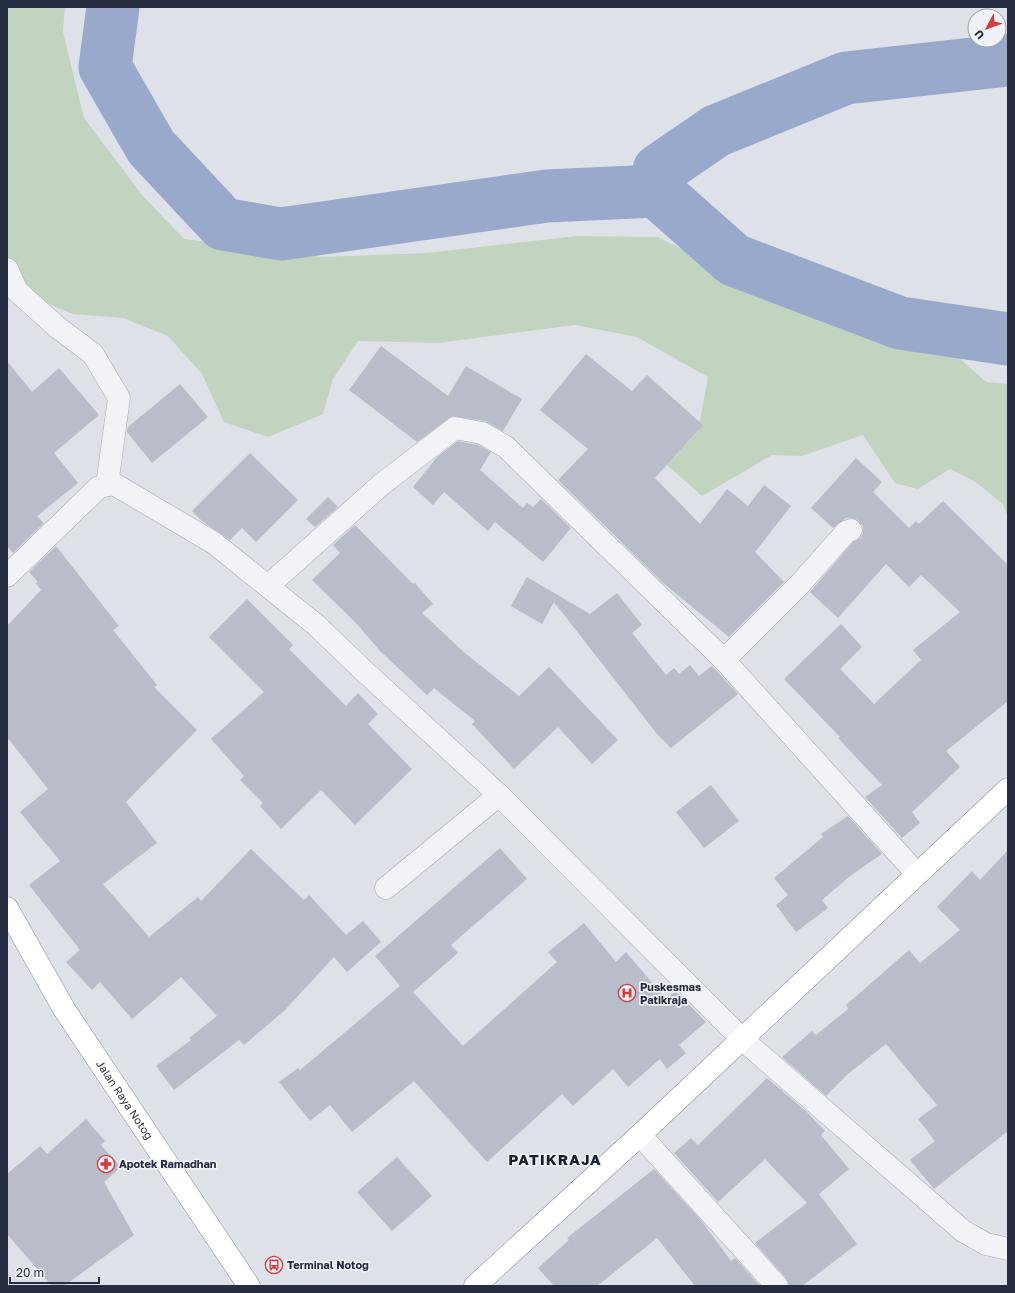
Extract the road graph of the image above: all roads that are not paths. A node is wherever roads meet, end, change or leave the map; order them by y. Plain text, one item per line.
1 (7, 269) edge
2 (106, 485) junction
3 (851, 530) dead end
4 (7, 576) edge
5 (269, 586) junction
6 (724, 660) junction
7 (1008, 789) edge
8 (499, 794) junction
9 (917, 874) junction
10 (386, 888) dead end
11 (7, 908) edge
12 (742, 1039) junction
13 (640, 1135) junction
14 (1008, 1249) edge
15 (249, 1286) edge
16 (475, 1286) edge
17 (777, 1286) edge

1 - 2 street
2 - 4 street
2 - 5 street
3 - 6 street
5 - 6 street
5 - 8 street
6 - 9 street
7 - 9 highway
8 - 10 street
8 - 12 street
9 - 12 highway
11 - 15 highway, Jalan Raya Notog
12 - 13 highway
12 - 14 street
13 - 16 highway
13 - 17 street

